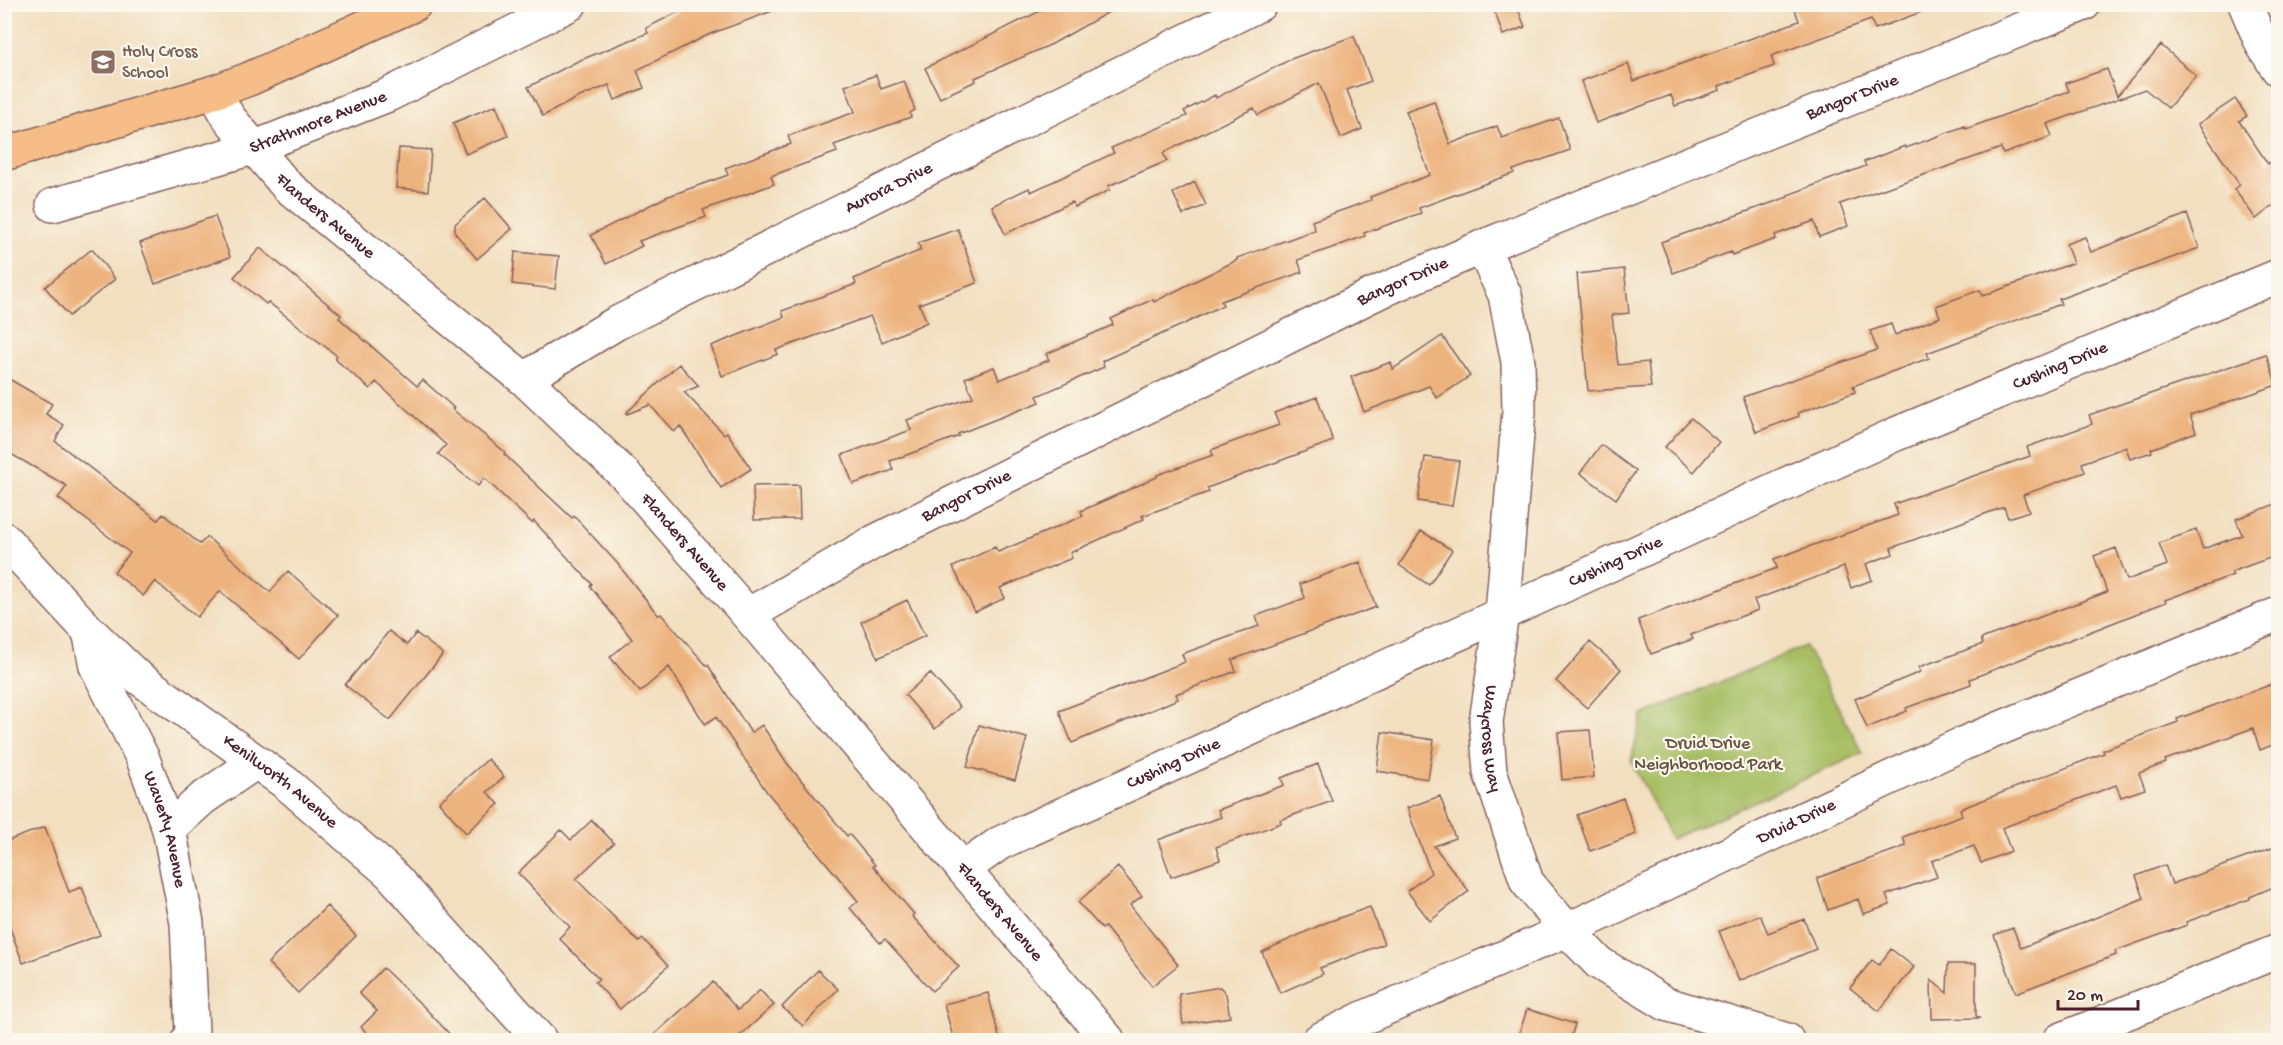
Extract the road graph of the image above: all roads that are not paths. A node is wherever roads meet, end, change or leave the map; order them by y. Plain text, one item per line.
1 (415, 4) edge
2 (570, 4) edge
3 (1260, 4) edge
4 (2084, 4) edge
5 (2245, 4) edge
6 (2278, 69) edge
7 (214, 92) junction
8 (253, 148) junction
9 (4, 154) edge
10 (53, 205) dead end
11 (1482, 247) junction
12 (2278, 276) edge
13 (524, 379) junction
14 (4, 540) edge
15 (1502, 613) junction
16 (2278, 614) edge
17 (748, 615) junction
18 (89, 631) junction
19 (256, 762) junction
20 (169, 829) junction
21 (963, 869) junction
22 (1567, 930) junction
23 (2278, 951) edge
24 (188, 1041) edge
25 (540, 1041) edge
26 (1108, 1041) edge
27 (1319, 1041) edge
28 (1787, 1041) edge
29 (2060, 1041) edge

1 - 7 main road
2 - 8 street, Strathmore Avenue
3 - 13 street, Aurora Drive
4 - 11 street, Bangor Drive
5 - 6 street
7 - 8 street, Flanders Avenue
7 - 9 main road
8 - 10 street, Strathmore Avenue
8 - 13 street, Flanders Avenue
11 - 15 street, Waycross Way
11 - 17 street, Bangor Drive
12 - 15 street, Cushing Drive
13 - 17 street, Flanders Avenue
14 - 18 street, Kenilworth Avenue
15 - 21 street, Cushing Drive
15 - 22 street, Waycross Way
16 - 22 street, Druid Drive
17 - 21 street, Flanders Avenue
18 - 19 street, Kenilworth Avenue
18 - 20 street, Waverly Avenue
19 - 20 street
19 - 25 street, Kenilworth Avenue
20 - 24 street, Waverly Avenue
21 - 26 street, Flanders Avenue
22 - 27 street, Druid Drive
22 - 28 street, Waycross Way
23 - 29 street

